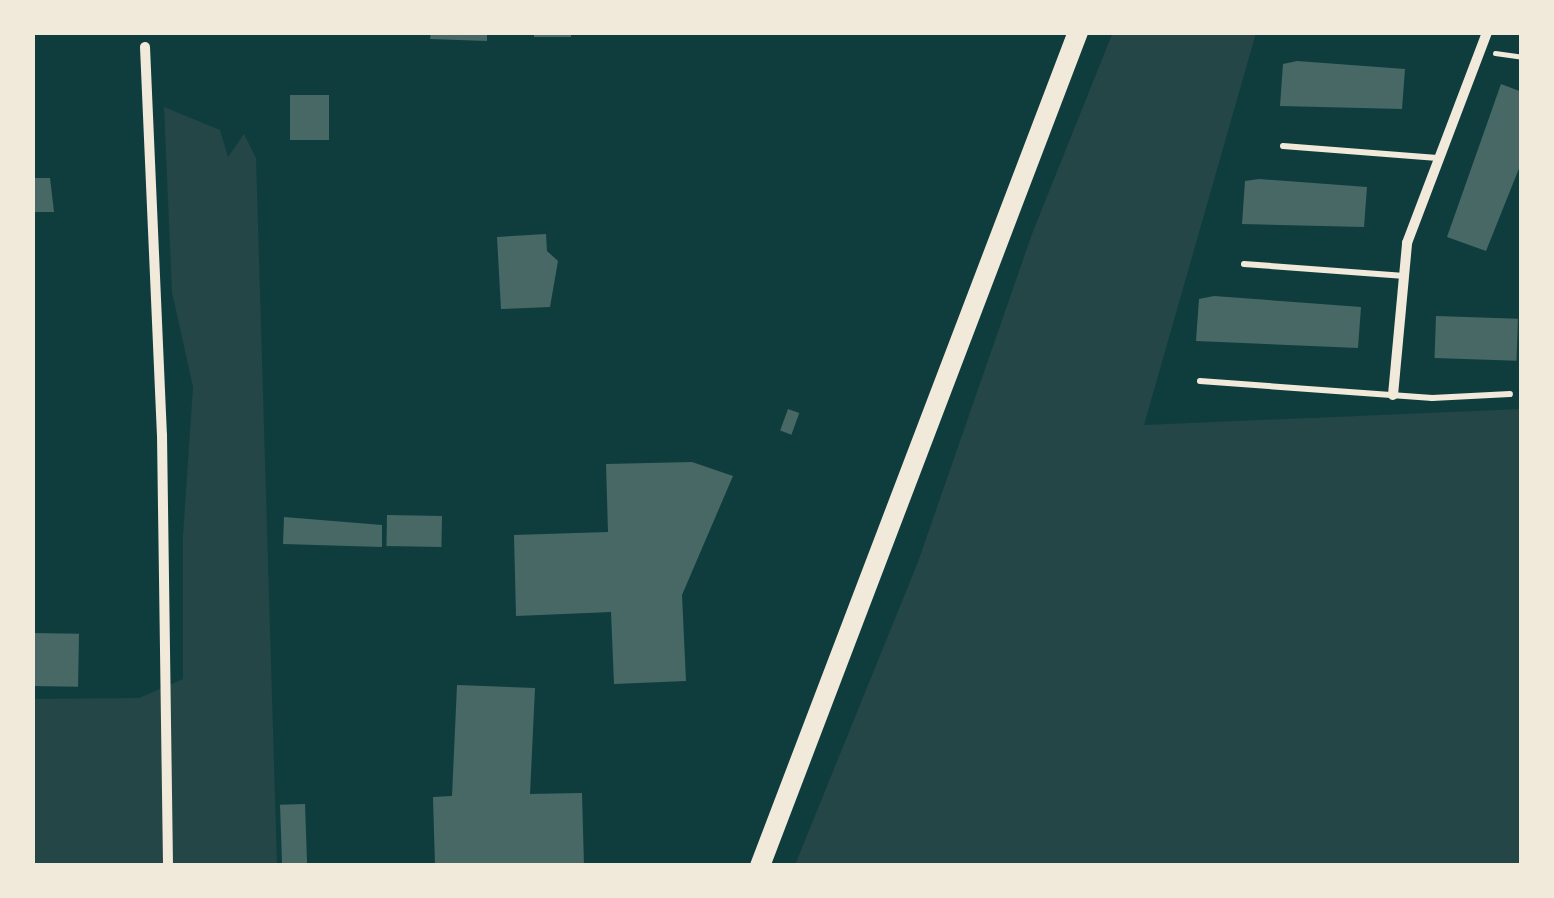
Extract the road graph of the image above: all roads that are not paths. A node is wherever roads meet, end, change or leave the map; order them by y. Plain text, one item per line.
1 (1078, 32) edge
2 (1487, 32) edge
3 (145, 47) dead end
4 (1282, 146) dead end
5 (1440, 158) junction
6 (1244, 264) dead end
7 (1402, 276) junction
8 (1200, 381) dead end
9 (1510, 394) dead end
10 (1393, 395) junction
11 (168, 866) edge
12 (760, 866) edge

1 - 12 main road
2 - 5 street
3 - 11 street
4 - 5 lane
5 - 7 street
6 - 7 lane
7 - 10 street
8 - 10 lane
9 - 10 lane

